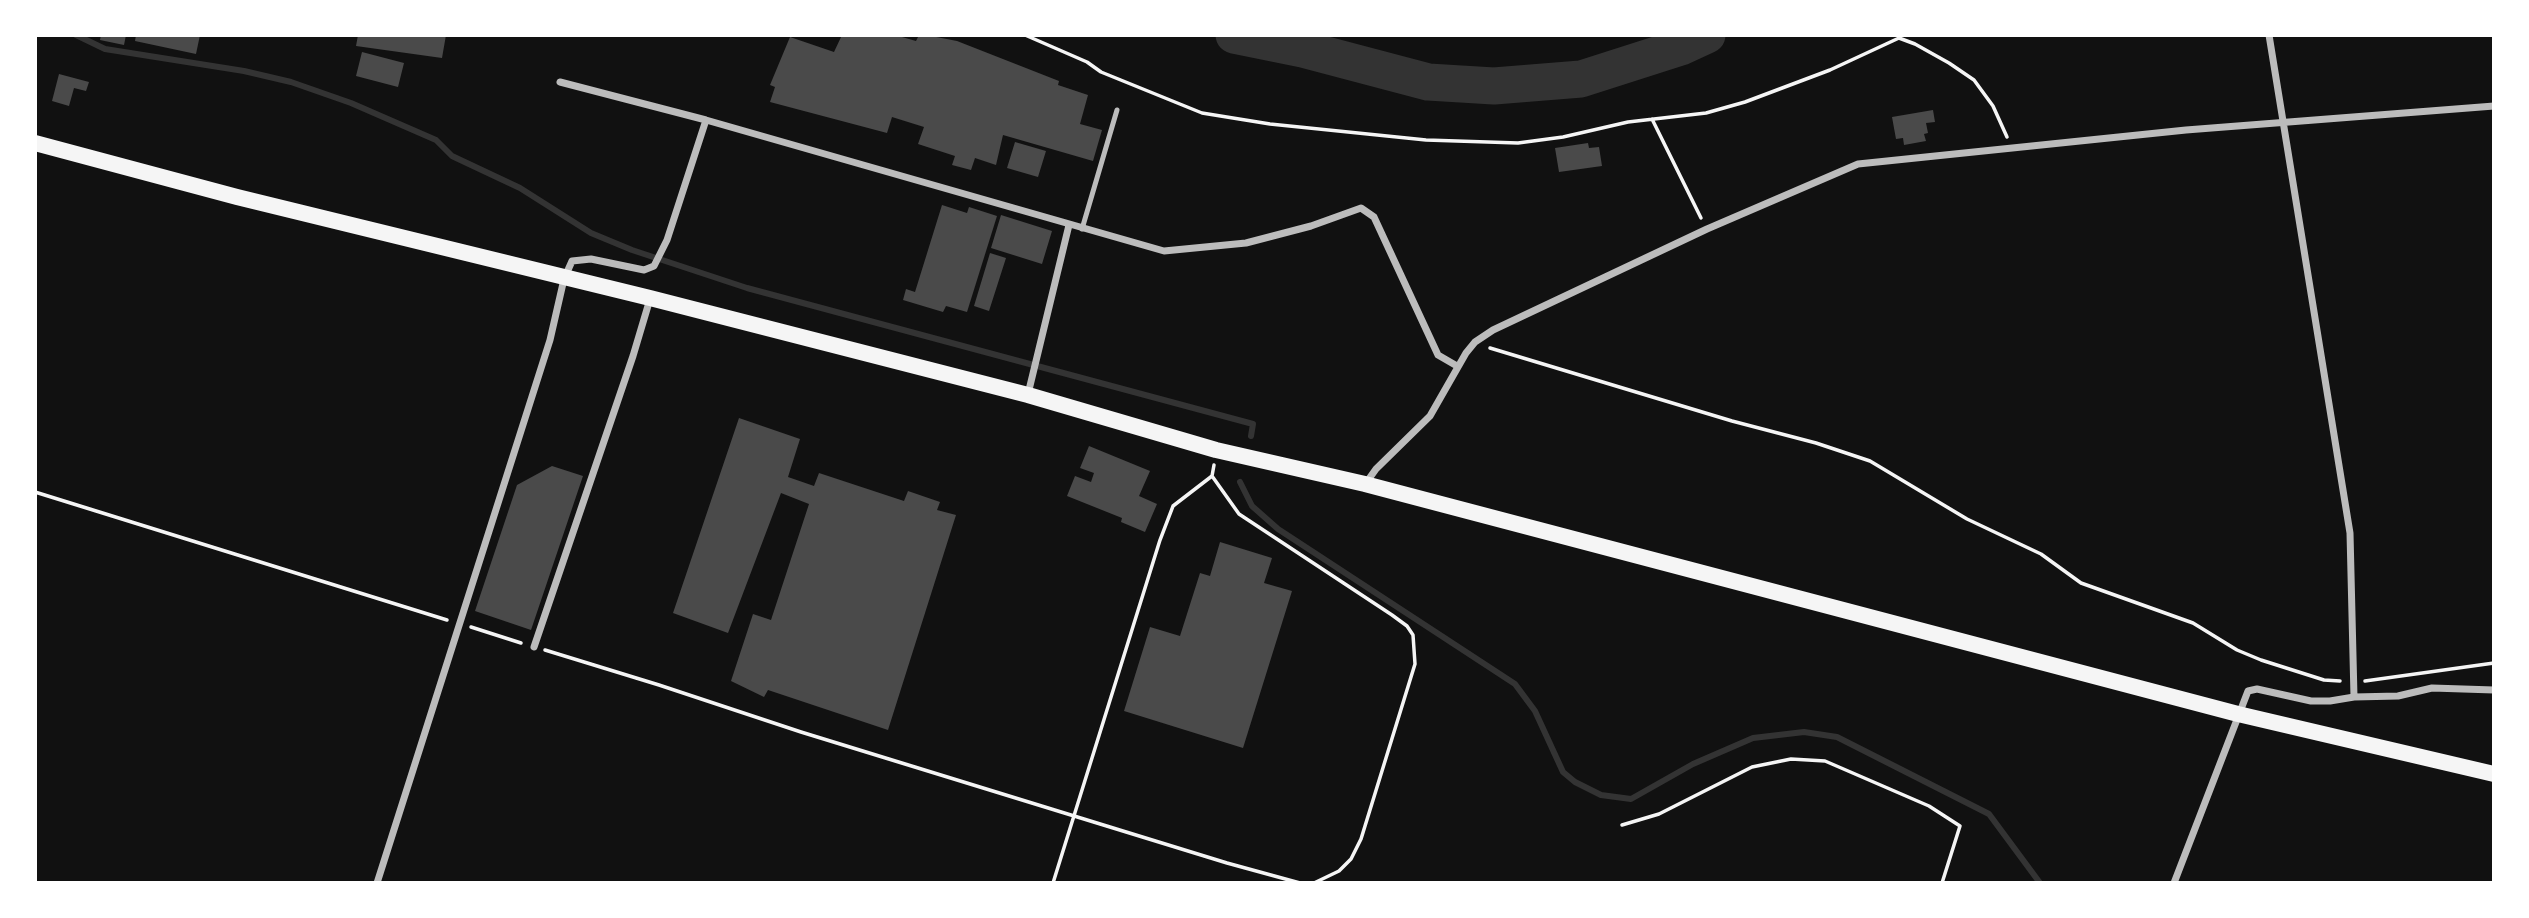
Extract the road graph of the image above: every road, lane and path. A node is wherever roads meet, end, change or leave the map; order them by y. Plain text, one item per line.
1 (1026, 35) edge
2 (1909, 35) edge
3 (2269, 35) edge
4 (1906, 40) junction
5 (560, 82) dead end
6 (2494, 106) edge
7 (1117, 110) dead end
8 (1652, 119) junction
9 (706, 120) junction
10 (2284, 122) junction
11 (35, 143) edge
12 (2010, 147) junction
13 (1069, 225) junction
14 (1082, 229) junction
15 (1707, 229) junction
16 (564, 279) junction
17 (650, 298) junction
18 (1475, 342) junction
19 (1457, 366) junction
20 (1028, 395) junction
21 (1216, 450) junction
22 (1212, 477) junction
23 (1365, 484) junction
24 (35, 492) edge
25 (458, 623) junction
26 (534, 647) junction
27 (2494, 663) edge
28 (2354, 682) junction
29 (2494, 690) edge
30 (2354, 697) junction
31 (2238, 714) junction
32 (2494, 774) edge
33 (1074, 816) junction
34 (1622, 825) dead end
35 (377, 883) edge
36 (1052, 883) edge
37 (1300, 883) edge
38 (1314, 883) edge
39 (1942, 883) edge
40 (2174, 883) edge

1 - 8 path
2 - 4 path
3 - 10 street
4 - 8 path
4 - 12 path
5 - 9 street
6 - 10 street
7 - 14 lane
8 - 15 path
9 - 13 street
9 - 16 street
10 - 12 street
10 - 28 street
11 - 16 highway
12 - 15 street
13 - 14 street
13 - 20 street
14 - 19 street
15 - 18 street
16 - 17 highway
16 - 25 street
17 - 20 highway
17 - 26 street
18 - 19 street
18 - 28 path
19 - 23 street
20 - 21 highway
21 - 22 path
21 - 23 highway
22 - 33 path
22 - 38 path
23 - 31 highway
24 - 25 path
25 - 26 path
25 - 35 street
26 - 33 path
27 - 28 path
28 - 30 street
29 - 30 street
30 - 31 street
31 - 32 highway
31 - 40 street
33 - 36 path
33 - 37 path
34 - 39 path

